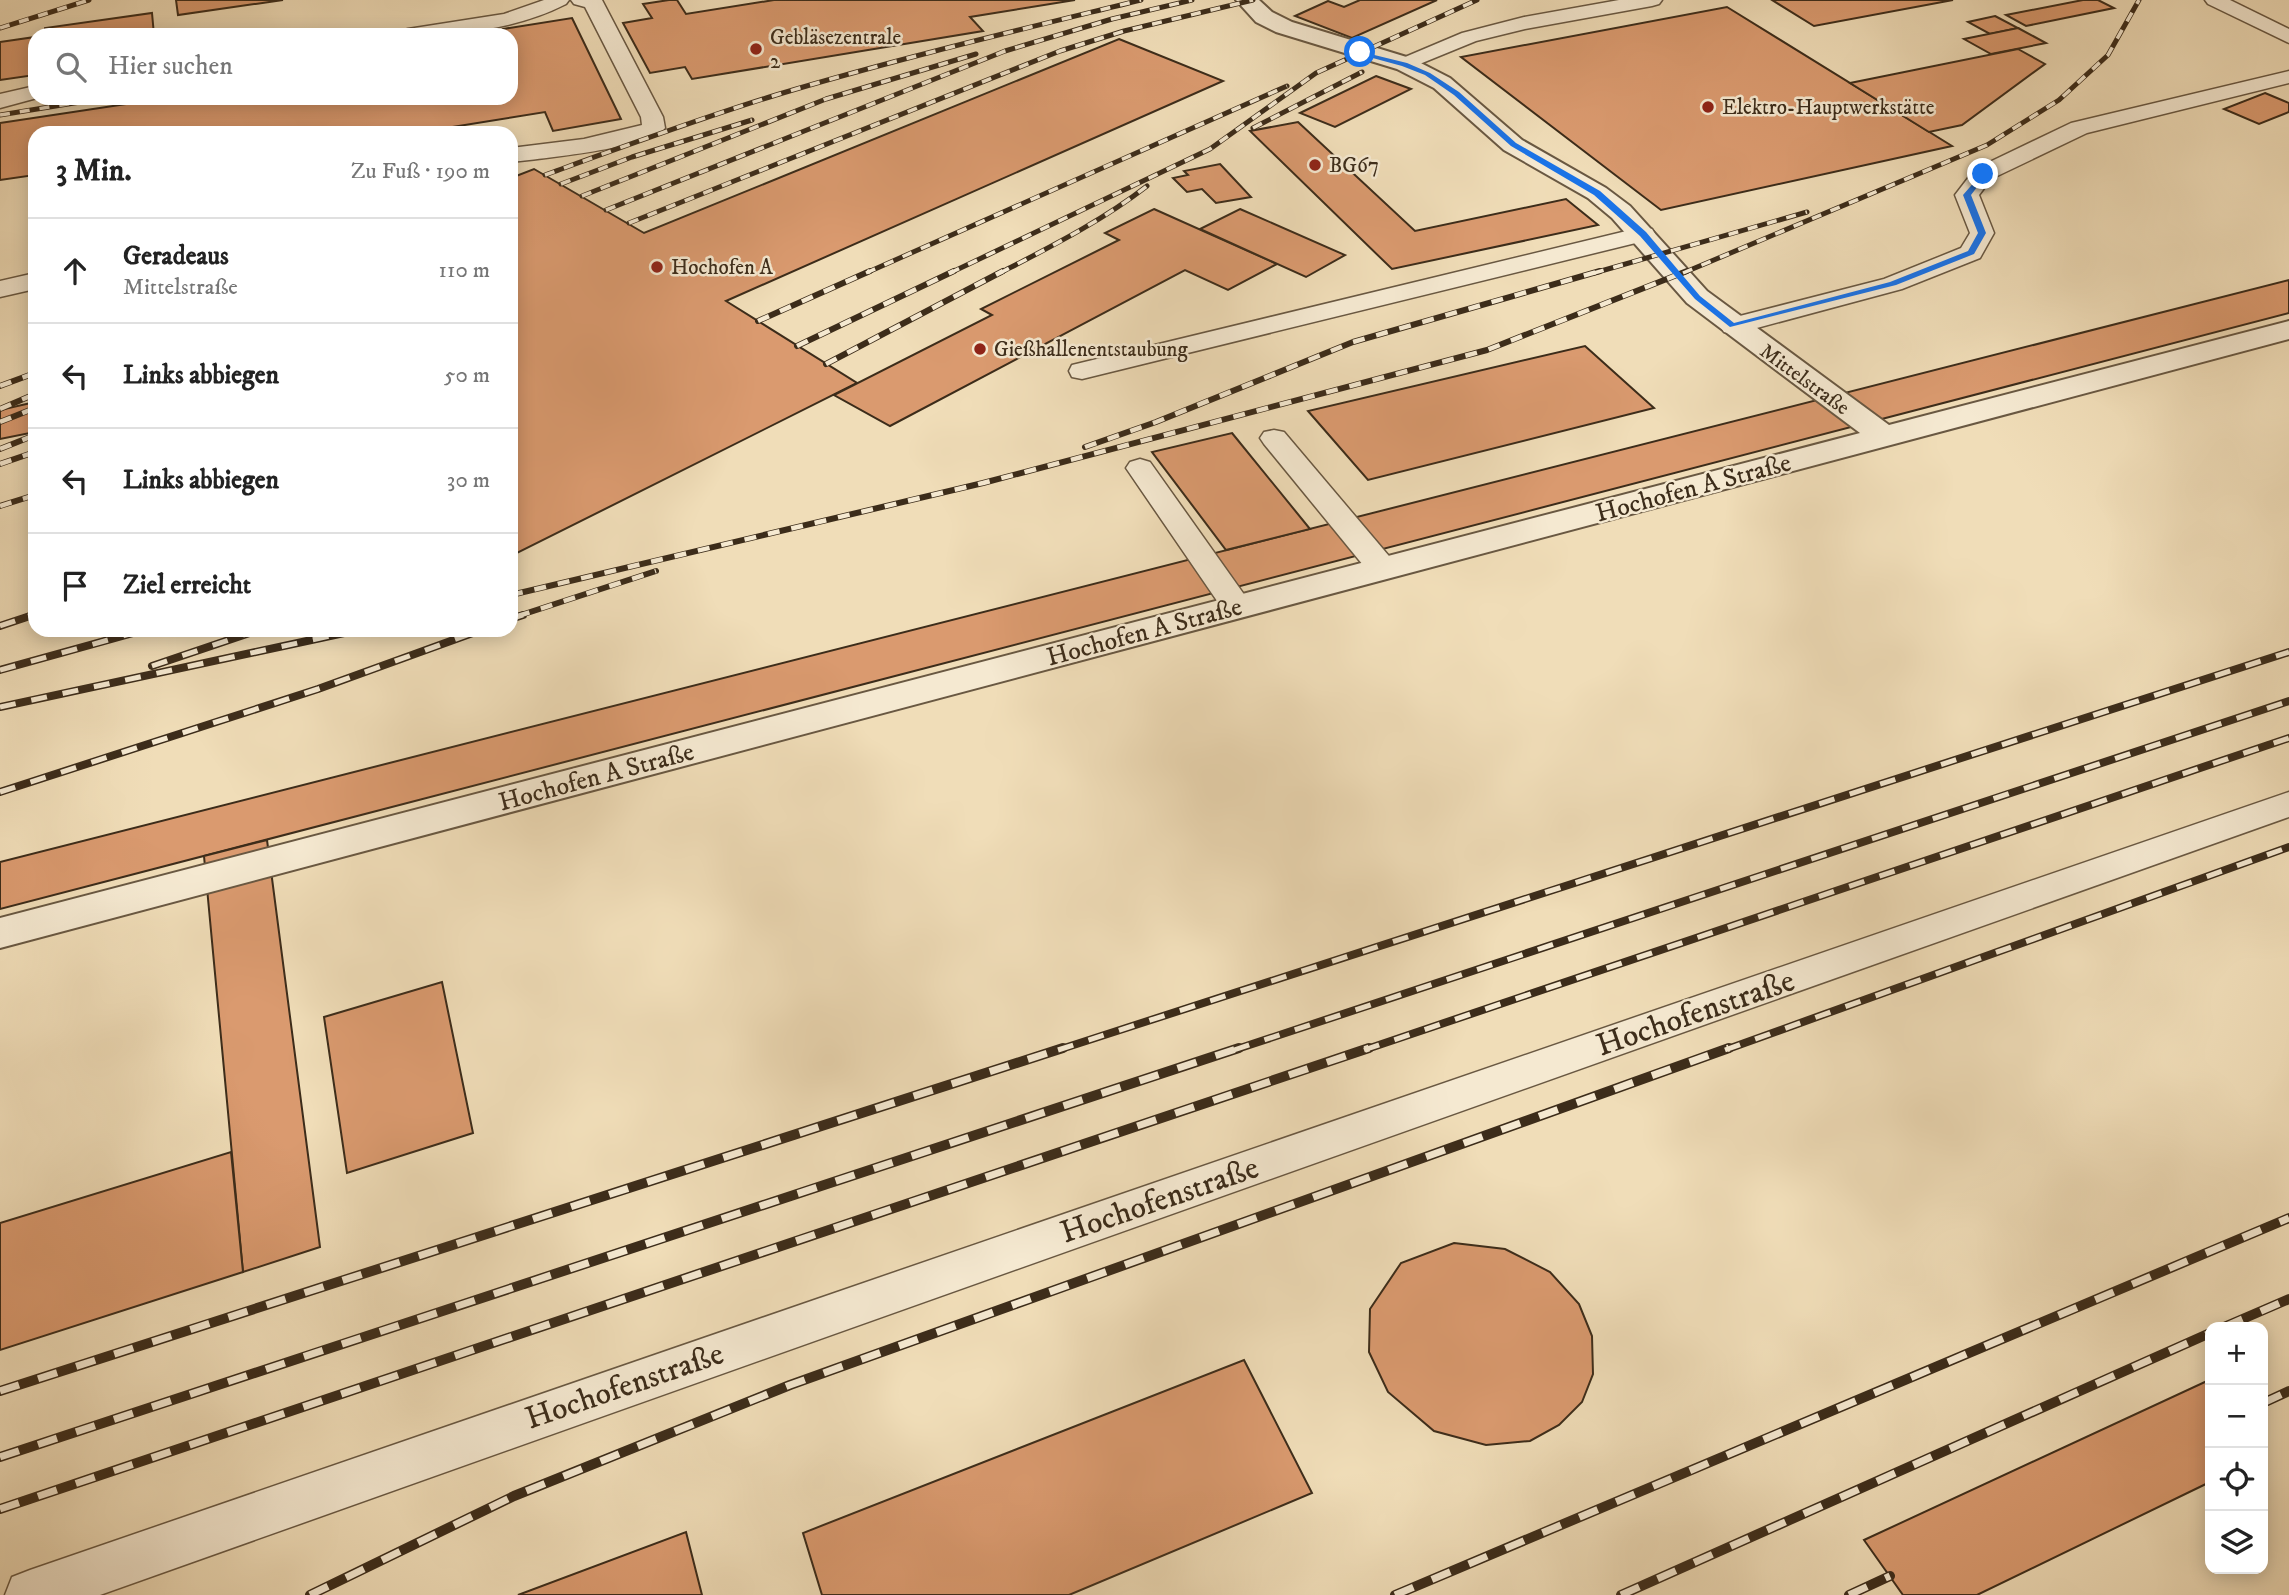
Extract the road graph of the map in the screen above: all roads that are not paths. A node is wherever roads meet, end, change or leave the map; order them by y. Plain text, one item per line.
1 (559, 0) edge
2 (581, 0) edge
3 (1247, 0) edge
4 (1652, 0) edge
5 (2215, 0) edge
6 (447, 28) edge
7 (2289, 37) edge
8 (1405, 64) junction
9 (2289, 77) edge
10 (28, 94) edge
11 (0, 101) edge
12 (518, 154) edge
13 (1643, 234) junction
14 (1733, 326) junction
15 (2289, 330) edge
16 (1082, 371) dead end
17 (1885, 437) junction
18 (1274, 438) dead end
19 (1139, 468) dead end
20 (1383, 569) junction
21 (1237, 607) junction
22 (2289, 804) edge
23 (0, 933) edge
24 (30, 1595) edge

1 - 6 lane
2 - 12 lane
3 - 8 street, Mittelstraße
4 - 8 lane
5 - 7 lane
8 - 13 street, Mittelstraße
9 - 14 lane
10 - 11 lane
13 - 14 street, Mittelstraße
13 - 16 lane
14 - 17 street, Mittelstraße
15 - 17 street, Hochofen A Straße
17 - 20 street, Hochofen A Straße
18 - 20 lane
19 - 21 lane
20 - 21 street, Hochofen A Straße
21 - 23 street, Hochofen A Straße
22 - 24 lane, Hochofenstraße

